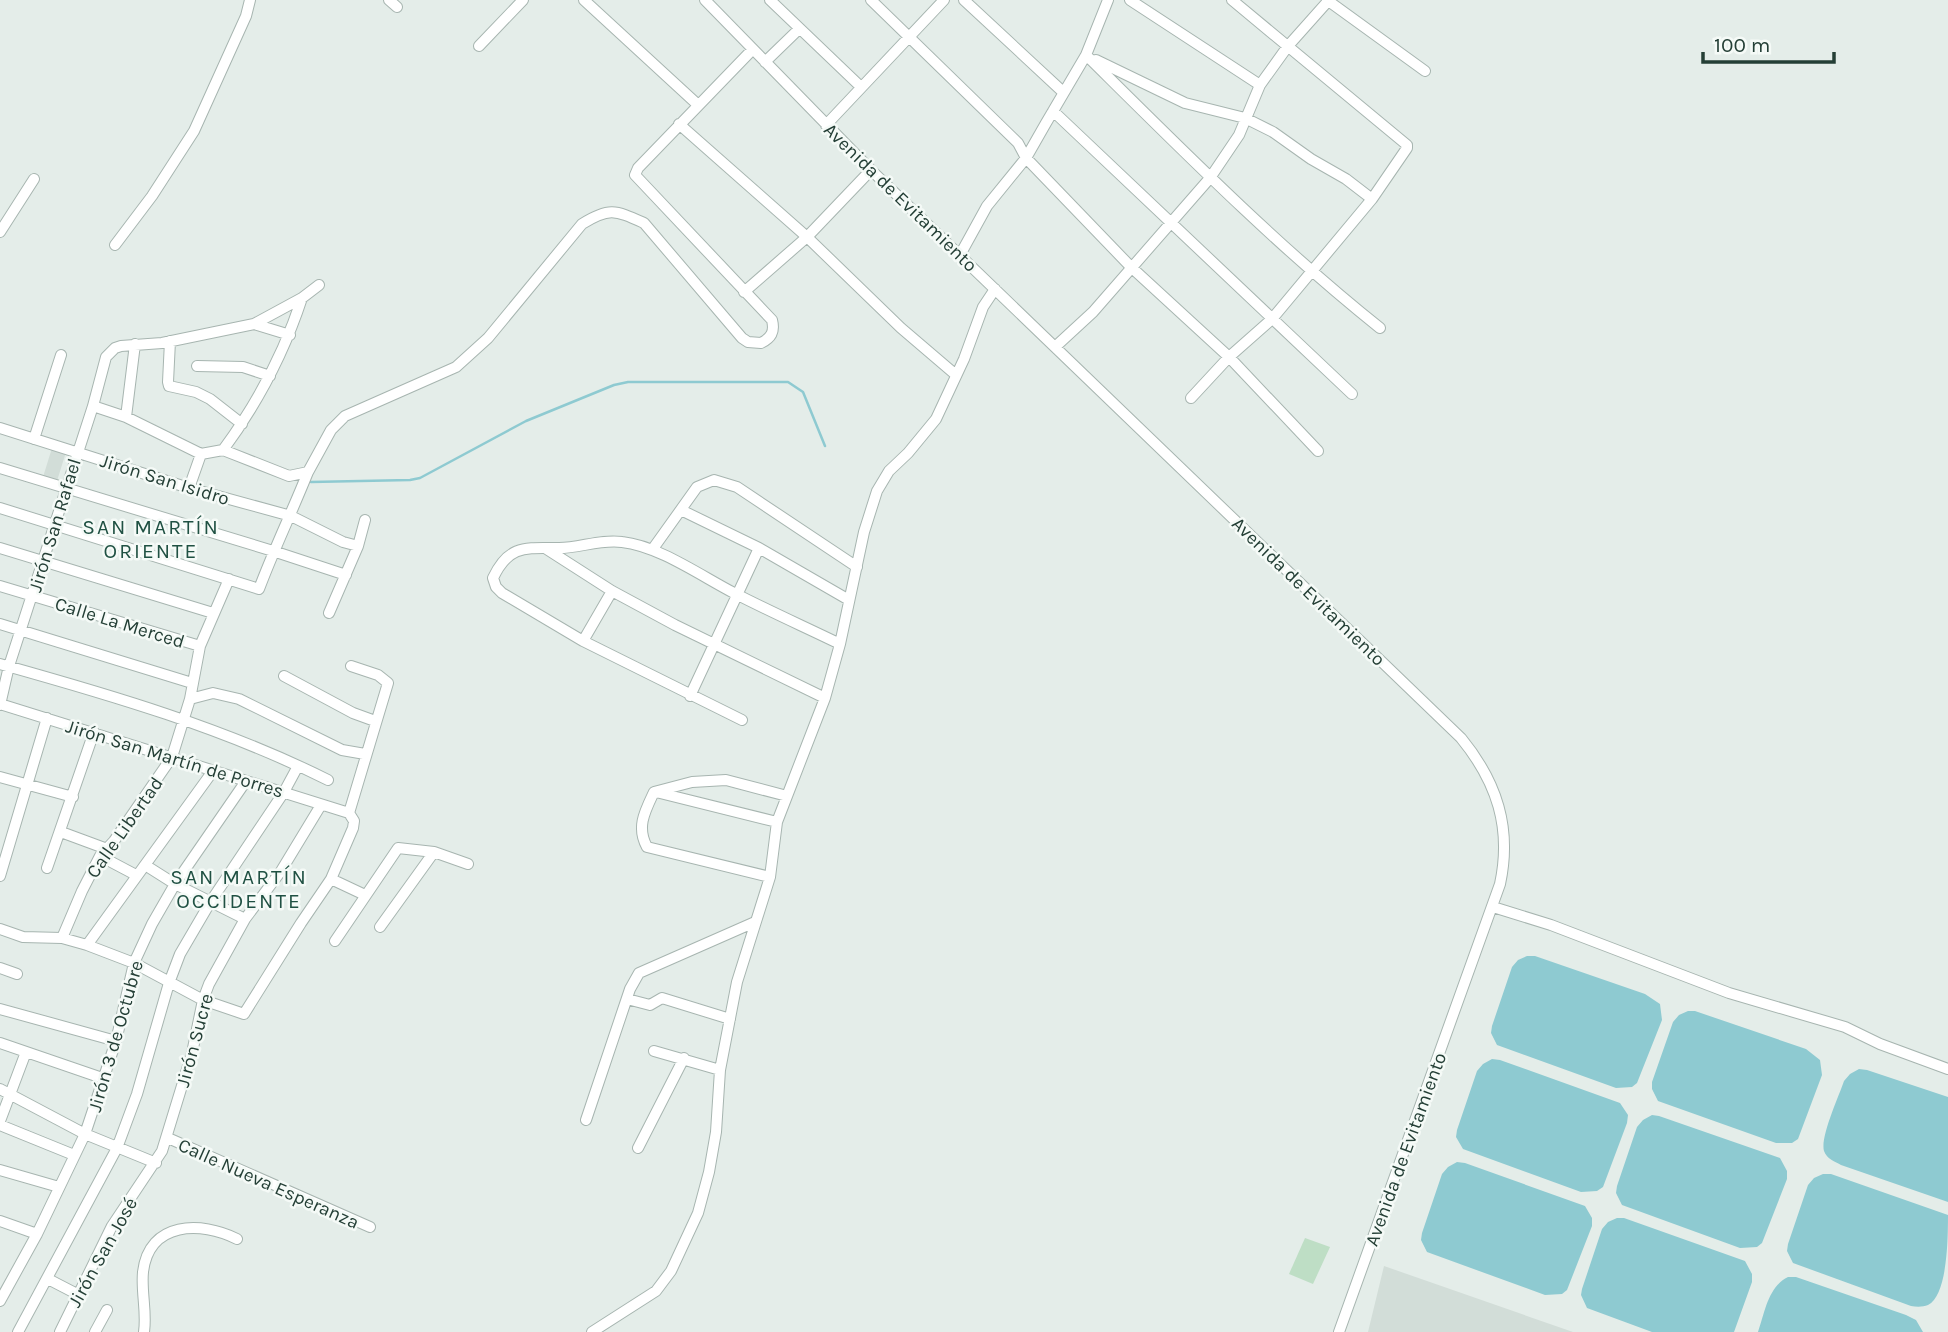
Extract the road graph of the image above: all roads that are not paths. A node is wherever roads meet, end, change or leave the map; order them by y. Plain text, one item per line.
1 (250, 0) edge
2 (523, 0) edge
3 (584, 0) edge
4 (705, 0) edge
5 (770, 0) edge
6 (872, 0) edge
7 (944, 0) edge
8 (964, 0) edge
9 (1108, 0) edge
10 (1130, 0) edge
11 (1232, 0) edge
12 (1328, 0) edge
13 (799, 29) junction
14 (908, 36) junction
15 (479, 46) dead end
16 (1288, 46) junction
17 (753, 49) junction
18 (1086, 55) junction
19 (765, 62) junction
20 (1425, 71) dead end
21 (1259, 85) junction
22 (861, 87) junction
23 (1063, 92) junction
24 (697, 104) junction
25 (1053, 111) junction
26 (1245, 118) junction
27 (679, 124) junction
28 (826, 125) junction
29 (1026, 158) junction
30 (871, 170) junction
31 (34, 178) dead end
32 (1210, 178) junction
33 (1371, 199) junction
34 (1170, 221) junction
35 (0, 232) edge
36 (807, 237) junction
37 (115, 245) dead end
38 (960, 255) junction
39 (1131, 267) junction
40 (1312, 270) junction
41 (319, 285) dead end
42 (995, 289) junction
43 (744, 292) junction
44 (302, 298) junction
45 (1272, 318) junction
46 (254, 324) junction
47 (1380, 328) dead end
48 (290, 335) junction
49 (170, 341) junction
50 (135, 344) junction
51 (1055, 347) junction
52 (61, 355) dead end
53 (1229, 357) junction
54 (197, 366) dead end
55 (956, 374) junction
56 (270, 376) junction
57 (1352, 394) dead end
58 (1191, 398) dead end
59 (93, 406) junction
60 (126, 417) junction
61 (242, 424) junction
62 (0, 428) edge
63 (34, 439) junction
64 (223, 450) junction
65 (1318, 450) dead end
66 (78, 452) junction
67 (201, 453) junction
68 (0, 468) edge
69 (308, 472) junction
70 (66, 488) junction
71 (189, 488) junction
72 (0, 508) edge
73 (681, 510) junction
74 (290, 516) junction
75 (365, 520) dead end
76 (55, 524) junction
77 (358, 547) junction
78 (543, 547) junction
79 (0, 548) edge
80 (759, 548) junction
81 (652, 550) junction
82 (273, 551) junction
83 (43, 561) junction
84 (857, 567) junction
85 (346, 575) junction
86 (229, 579) junction
87 (0, 586) edge
88 (612, 590) junction
89 (737, 595) junction
90 (32, 596) junction
91 (849, 600) junction
92 (213, 613) junction
93 (329, 613) dead end
94 (0, 624) edge
95 (21, 630) junction
96 (583, 641) junction
97 (840, 644) junction
98 (713, 645) junction
99 (200, 646) junction
100 (5, 665) edge
101 (351, 666) dead end
102 (284, 676) dead end
103 (192, 683) junction
104 (690, 696) junction
105 (825, 698) junction
106 (190, 699) junction
107 (0, 704) edge
108 (47, 718) junction
109 (184, 720) junction
110 (742, 720) dead end
111 (375, 721) junction
112 (94, 732) junction
113 (365, 754) junction
114 (172, 757) junction
115 (298, 765) junction
116 (213, 771) junction
117 (0, 777) edge
118 (246, 780) junction
119 (327, 780) dead end
120 (26, 785) junction
121 (284, 792) junction
122 (654, 792) junction
123 (787, 796) junction
124 (73, 797) junction
125 (321, 805) junction
126 (349, 813) junction
127 (778, 822) junction
128 (61, 832) junction
129 (435, 852) junction
130 (103, 853) junction
131 (468, 864) dead end
132 (145, 865) junction
133 (47, 869) dead end
134 (136, 875) junction
135 (0, 876) edge
136 (770, 877) junction
137 (331, 879) junction
138 (175, 884) junction
139 (365, 895) junction
140 (211, 901) junction
141 (1493, 907) junction
142 (245, 919) junction
143 (755, 922) junction
144 (380, 927) dead end
145 (0, 929) edge
146 (62, 938) junction
147 (335, 941) dead end
148 (87, 945) junction
149 (134, 963) junction
150 (0, 968) edge
151 (17, 974) dead end
152 (169, 983) junction
153 (627, 999) junction
154 (203, 1000) junction
155 (0, 1009) edge
156 (730, 1019) junction
157 (116, 1041) junction
158 (0, 1043) edge
159 (654, 1051) dead end
160 (26, 1052) junction
161 (684, 1058) junction
162 (1948, 1069) edge
163 (720, 1070) junction
164 (105, 1079) junction
165 (0, 1089) edge
166 (11, 1093) junction
167 (586, 1121) dead end
168 (0, 1123) edge
169 (85, 1134) junction
170 (168, 1138) junction
171 (117, 1148) junction
172 (638, 1148) dead end
173 (75, 1156) junction
174 (156, 1163) junction
175 (0, 1170) edge
176 (59, 1187) junction
177 (0, 1222) edge
178 (370, 1227) dead end
179 (37, 1234) junction
180 (237, 1239) dead end
181 (48, 1279) junction
182 (77, 1294) junction
183 (0, 1301) edge
184 (107, 1310) dead end
185 (18, 1332) edge
186 (60, 1332) edge
187 (95, 1332) edge
188 (144, 1332) edge
189 (592, 1332) edge
190 (1339, 1332) edge

1 - 37 street
2 - 15 street
3 - 24 street
4 - 17 street, Avenida de Evitamiento
5 - 13 street
6 - 14 street
7 - 14 street
8 - 23 street
9 - 18 street
10 - 21 street
11 - 16 street
12 - 16 street
12 - 20 street
13 - 19 street
13 - 22 street
14 - 22 street
14 - 29 street
16 - 21 street
16 - 33 street
17 - 19 street, Avenida de Evitamiento
17 - 24 street
18 - 23 street
18 - 26 street
18 - 32 street
19 - 28 street, Avenida de Evitamiento
21 - 26 street
22 - 28 street
23 - 25 street
24 - 27 street
25 - 29 street
25 - 34 street
26 - 32 street
26 - 33 street
27 - 36 street
27 - 43 street
28 - 30 street, Avenida de Evitamiento
29 - 38 street
29 - 39 street
30 - 36 street
30 - 38 street, Avenida de Evitamiento
31 - 35 street
32 - 34 street
32 - 40 street
33 - 40 street
34 - 39 street
34 - 45 street
36 - 43 street
36 - 55 street
38 - 42 street, Avenida de Evitamiento
39 - 51 street
39 - 53 street
40 - 45 street
40 - 47 street
41 - 44 street
42 - 51 street, Avenida de Evitamiento
42 - 55 street
43 - 69 street
44 - 46 street
44 - 48 street
45 - 53 street
45 - 57 street
46 - 48 street
46 - 49 street
48 - 56 street
49 - 50 street
49 - 61 street
50 - 59 street, Jirón San Rafael
50 - 60 street
51 - 141 street, Avenida de Evitamiento
52 - 63 street
53 - 58 street
53 - 65 street
54 - 56 street
55 - 84 street
56 - 61 street
59 - 60 street
59 - 66 street, Jirón San Rafael
60 - 67 street
61 - 64 street
62 - 63 street, Jirón San Isidro
63 - 66 street, Jirón San Isidro
64 - 67 street
64 - 69 street
66 - 70 street, Jirón San Rafael
66 - 71 street, Jirón San Isidro
67 - 71 street
68 - 70 street
69 - 74 street
70 - 76 street, Jirón San Rafael
70 - 82 street
71 - 74 street, Jirón San Isidro
72 - 76 street
73 - 80 street
73 - 81 street
73 - 84 street
74 - 77 street, Jirón San Isidro
74 - 82 street
75 - 77 street
76 - 83 street, Jirón San Rafael
76 - 86 street
77 - 85 street
78 - 81 street
78 - 88 street
78 - 96 street
79 - 83 street
80 - 89 street
80 - 91 street
81 - 89 street
82 - 85 street
82 - 86 street
83 - 90 street, Jirón San Rafael
83 - 92 street
84 - 91 street
85 - 93 street
86 - 92 street, Calle Libertad
87 - 90 street, Calle La Merced
88 - 96 street
88 - 98 street
89 - 97 street
89 - 98 street
90 - 95 street, Jirón San Rafael
90 - 99 street, Calle La Merced
91 - 97 street
92 - 99 street, Calle Libertad
94 - 95 street
95 - 100 street, Jirón San Rafael
95 - 103 street
96 - 104 street
97 - 105 street
98 - 104 street
98 - 105 street
99 - 103 street, Calle Libertad
100 - 107 street, Jirón San Rafael
100 - 109 street
101 - 111 street
102 - 111 street
103 - 106 street, Calle Libertad
104 - 110 street
105 - 123 street
106 - 109 street, Calle Libertad
106 - 113 street
107 - 108 street, Jirón San Martín de Porres
108 - 112 street, Jirón San Martín de Porres
108 - 120 street
109 - 114 street, Calle Libertad
109 - 115 street
111 - 113 street
112 - 114 street, Jirón San Martín de Porres
112 - 124 street
113 - 126 street
114 - 116 street, Jirón San Martín de Porres
114 - 130 street, Calle Libertad
115 - 119 street
115 - 121 street
116 - 118 street, Jirón San Martín de Porres
116 - 132 street
117 - 120 street
118 - 121 street, Jirón San Martín de Porres
118 - 138 street, Jirón 3 de Octubre
120 - 124 street
120 - 135 street
121 - 125 street, Jirón San Martín de Porres
121 - 140 street
122 - 123 street
122 - 127 street
122 - 136 street
123 - 127 street
124 - 128 street
125 - 126 street, Jirón San Martín de Porres
125 - 142 street, Jirón Sucre
126 - 137 street
127 - 136 street
128 - 130 street
128 - 133 street
129 - 131 street
129 - 139 street
129 - 144 street
130 - 134 street
130 - 146 street, Calle Libertad
132 - 134 street
132 - 138 street
134 - 148 street
136 - 143 street
137 - 139 street
137 - 154 street
138 - 140 street
138 - 149 street, Jirón 3 de Octubre
139 - 147 street
140 - 142 street
140 - 152 street
141 - 162 street
141 - 190 street, Avenida de Evitamiento
142 - 154 street, Jirón Sucre
143 - 153 street
143 - 156 street
145 - 146 street
146 - 148 street
148 - 149 street
149 - 152 street
149 - 157 street, Jirón 3 de Octubre
150 - 151 street
152 - 154 street
152 - 171 street
153 - 156 street
153 - 167 street
154 - 170 street, Jirón Sucre
155 - 157 street
156 - 163 street
157 - 164 street, Jirón 3 de Octubre
158 - 160 street
159 - 161 street
160 - 164 street
160 - 166 street
161 - 163 street
161 - 172 street
163 - 189 street
164 - 169 street, Jirón 3 de Octubre
165 - 166 street
166 - 168 street
166 - 169 street
168 - 173 street
169 - 171 street
169 - 173 street, Jirón 3 de Octubre
170 - 174 street, Jirón San José
170 - 178 street, Calle Nueva Esperanza
171 - 174 street
171 - 181 street
173 - 176 street, Jirón 3 de Octubre
174 - 182 street, Jirón San José
175 - 176 street
176 - 179 street, Jirón 3 de Octubre
177 - 179 street
179 - 183 street, Jirón 3 de Octubre
180 - 188 street
181 - 182 street
181 - 185 street
182 - 186 street, Jirón San José
184 - 187 street

